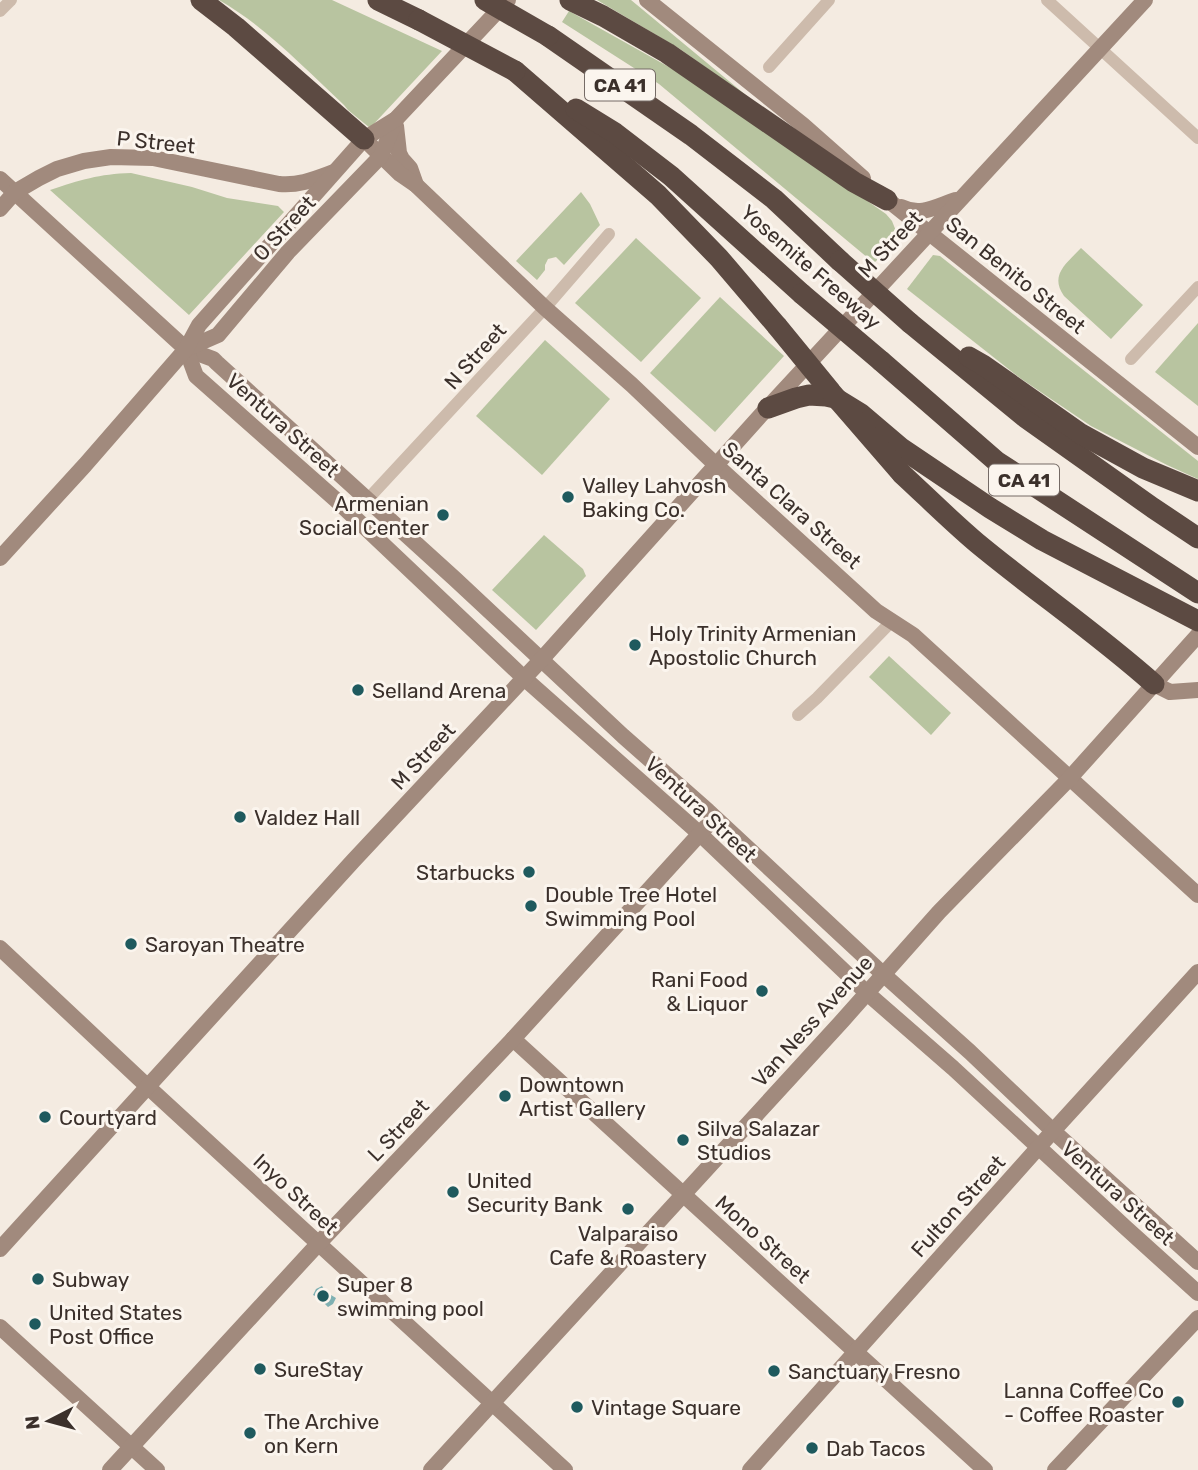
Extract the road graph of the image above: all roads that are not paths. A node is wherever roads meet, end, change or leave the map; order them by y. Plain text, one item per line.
1 (11, 0) edge
2 (201, 0) edge
3 (378, 0) edge
4 (485, 0) edge
5 (508, 0) edge
6 (647, 0) edge
7 (829, 0) edge
8 (1047, 0) edge
9 (1145, 0) edge
10 (574, 2) edge
11 (0, 11) edge
12 (1100, 49) junction
13 (769, 68) dead end
14 (514, 71) junction
15 (396, 119) junction
16 (1198, 138) edge
17 (364, 139) junction
18 (381, 156) junction
19 (336, 171) junction
20 (0, 178) edge
21 (279, 184) junction
22 (416, 185) junction
23 (15, 192) junction
24 (962, 198) junction
25 (887, 200) junction
26 (0, 209) edge
27 (301, 211) junction
28 (930, 232) junction
29 (608, 234) dead end
30 (1198, 287) edge
31 (545, 307) junction
32 (909, 323) junction
33 (186, 349) junction
34 (1131, 359) dead end
35 (768, 408) junction
36 (1198, 447) edge
37 (716, 465) junction
38 (1196, 490) edge
39 (367, 500) junction
40 (1198, 538) edge
41 (0, 558) edge
42 (1189, 588) edge
43 (892, 621) junction
44 (1198, 621) edge
45 (1198, 635) edge
46 (541, 660) junction
47 (524, 678) junction
48 (1154, 684) junction
49 (1198, 690) edge
50 (798, 715) dead end
51 (1069, 779) junction
52 (714, 818) junction
53 (700, 834) junction
54 (1198, 895) edge
55 (0, 948) edge
56 (1198, 972) edge
57 (883, 974) junction
58 (867, 993) junction
59 (513, 1039) junction
60 (147, 1086) junction
61 (1053, 1130) junction
62 (1038, 1148) junction
63 (682, 1193) junction
64 (318, 1243) junction
65 (0, 1249) edge
66 (1198, 1262) edge
67 (1198, 1293) edge
68 (1198, 1318) edge
69 (0, 1327) edge
70 (856, 1351) junction
71 (493, 1403) junction
72 (132, 1447) junction
73 (110, 1470) edge
74 (158, 1470) edge
75 (431, 1470) edge
76 (565, 1470) edge
77 (750, 1470) edge
78 (985, 1470) edge
79 (1055, 1470) edge

1 - 11 street
2 - 17 highway
3 - 14 highway, Yosemite Freeway / CA 41, bridge
4 - 32 highway, Yosemite Freeway / CA 41, bridge
5 - 15 street, O Street
6 - 25 street, San Benito Street
7 - 13 street
8 - 12 street
9 - 12 street, M Street
10 - 25 highway
12 - 16 street
12 - 24 street, M Street
14 - 42 highway, Yosemite Freeway / CA 41, bridge
14 - 48 highway, bridge
15 - 17 street, O Street
15 - 18 street, O Street
15 - 22 street
17 - 18 street, Santa Clara Street
17 - 19 street, O Street
18 - 22 street, Santa Clara Street
18 - 33 street, O Street
19 - 21 street, P Street
19 - 27 street, O Street
20 - 23 street, Ventura Street
21 - 23 street, P Street
21 - 27 street
22 - 31 street, Santa Clara Street
23 - 26 street, P Street
23 - 33 street, Ventura Street
24 - 25 street, M Street
24 - 28 street, M Street
25 - 28 street, San Benito Street
27 - 33 street, O Street
28 - 35 street, M Street
28 - 36 street, San Benito Street
29 - 31 street, N Street
30 - 34 street
31 - 37 street, Santa Clara Street
31 - 39 street, N Street
32 - 38 highway
32 - 40 highway, Yosemite Freeway / CA 41
33 - 39 street, Ventura Street
33 - 41 street, O Street
33 - 47 street, Ventura Street
35 - 37 street, M Street
35 - 44 highway
37 - 43 street, Santa Clara Street
37 - 46 street, M Street
39 - 46 street, Ventura Street
43 - 50 street
43 - 51 street, Santa Clara Street
45 - 48 street, Van Ness Avenue
46 - 47 street, M Street
46 - 52 street, Ventura Street
47 - 53 street, Ventura Street
47 - 60 street, M Street
48 - 49 street
48 - 51 street, Van Ness Avenue
51 - 54 street, Santa Clara Street
51 - 57 street, Van Ness Avenue
52 - 53 street, L Street
52 - 57 street, Ventura Street
53 - 58 street, Ventura Street
53 - 59 street, L Street
55 - 60 street, Inyo Street
56 - 61 street, Fulton Street
57 - 58 street, Van Ness Avenue
57 - 61 street, Ventura Street
58 - 62 street, Ventura Street
58 - 63 street, Van Ness Avenue
59 - 63 street, Mono Street
59 - 64 street, L Street
60 - 64 street, Inyo Street
60 - 65 street, M Street
61 - 62 street, Fulton Street
61 - 66 street, Ventura Street
62 - 67 street, Ventura Street
62 - 70 street, Fulton Street
63 - 70 street, Mono Street
63 - 71 street, Van Ness Avenue
64 - 71 street, Inyo Street
64 - 72 street, L Street
68 - 79 street
69 - 72 street
70 - 77 street, Fulton Street
70 - 78 street, Mono Street
71 - 75 street, Van Ness Avenue
71 - 76 street, Inyo Street
72 - 73 street, L Street
72 - 74 street

